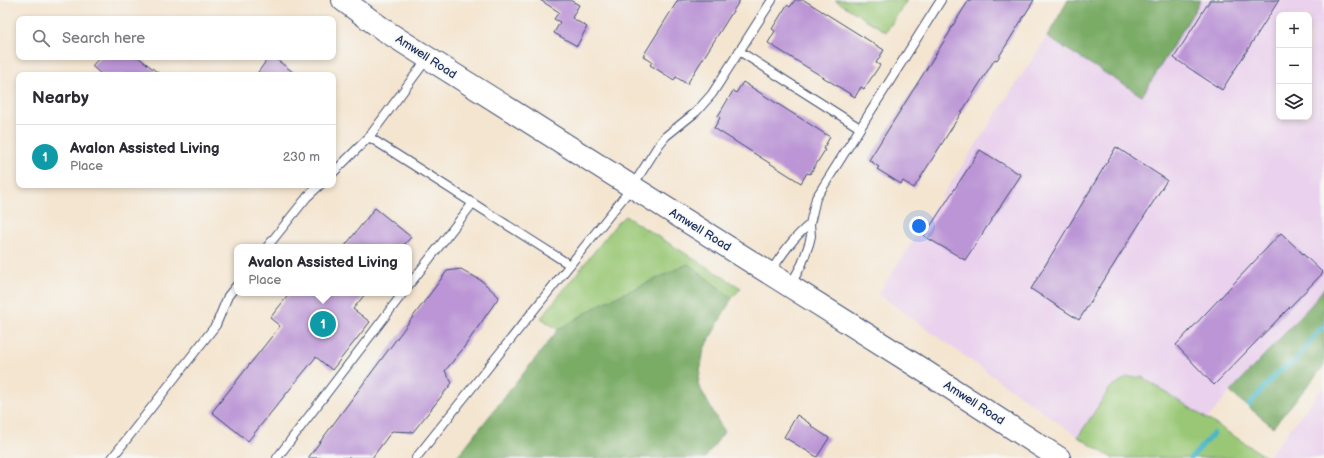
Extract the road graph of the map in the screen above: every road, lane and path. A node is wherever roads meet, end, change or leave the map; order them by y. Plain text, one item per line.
1 (343, 0) edge
2 (772, 0) edge
3 (941, 0) edge
4 (739, 51) junction
5 (428, 58) junction
6 (860, 128) junction
7 (369, 137) junction
8 (336, 170) edge
9 (632, 187) junction
10 (317, 188) edge
11 (473, 203) junction
12 (810, 224) junction
13 (269, 244) edge
14 (570, 265) junction
15 (770, 274) junction
16 (412, 281) edge
17 (789, 287) junction
18 (234, 289) edge
19 (401, 296) edge
20 (112, 458) edge
21 (277, 458) edge
22 (416, 458) edge
23 (1059, 458) edge

1 - 5 main road, Amwell Road
2 - 4 lane
3 - 6 lane
4 - 6 lane
4 - 9 lane
5 - 7 lane
5 - 9 main road, Amwell Road
6 - 12 lane
7 - 8 lane
7 - 11 lane
9 - 14 lane
9 - 15 main road, Amwell Road
10 - 13 lane
11 - 14 lane
11 - 16 lane
12 - 15 lane
12 - 17 lane
14 - 22 lane
15 - 17 main road, Amwell Road
17 - 23 main road, Amwell Road
18 - 20 lane
19 - 21 lane

